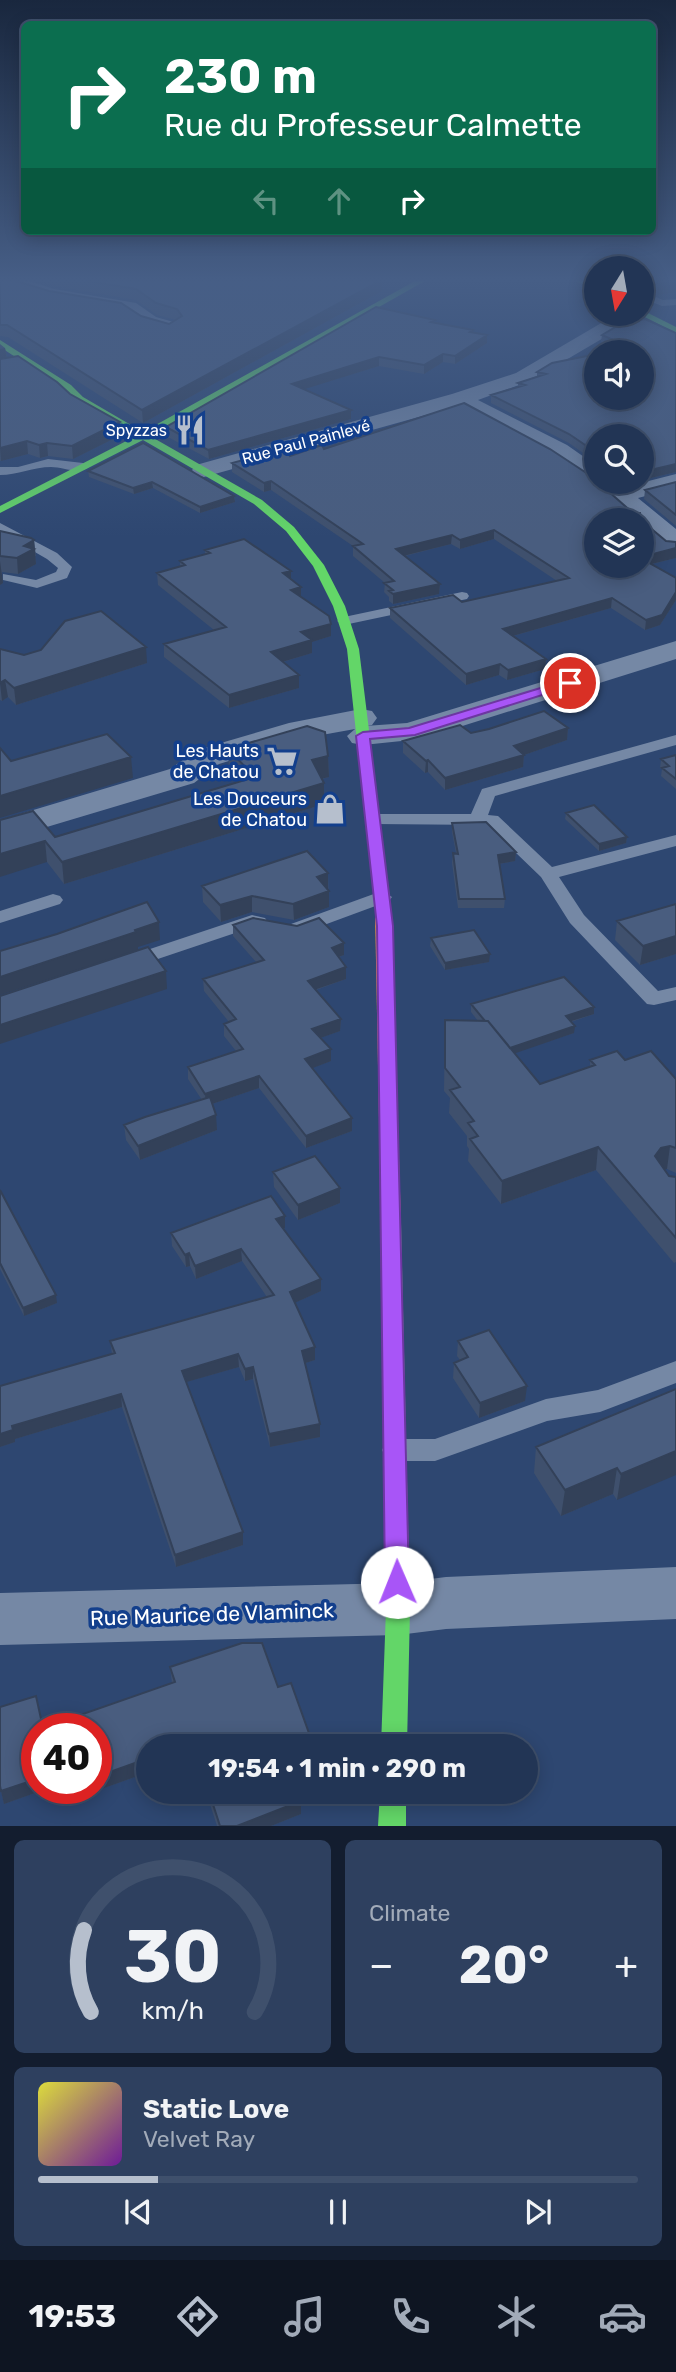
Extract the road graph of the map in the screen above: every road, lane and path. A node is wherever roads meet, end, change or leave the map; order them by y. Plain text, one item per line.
1 (37, 366) edge
2 (268, 366) edge
3 (545, 366) edge
4 (460, 399) junction
5 (142, 436) junction
6 (83, 467) junction
7 (584, 468) edge
8 (204, 470) junction
9 (0, 471) edge
10 (676, 481) edge
11 (654, 483) edge
12 (619, 494) edge
13 (0, 510) edge
14 (2, 531) edge
15 (676, 542) edge
16 (8, 577) edge
17 (463, 596) dead end
18 (344, 621) junction
19 (676, 650) edge
20 (362, 727) junction
21 (676, 740) edge
22 (478, 818) junction
23 (374, 819) junction
24 (0, 831) edge
25 (676, 840) edge
26 (548, 874) junction
27 (382, 897) junction
28 (53, 900) dead end
29 (0, 916) edge
30 (106, 970) edge
31 (676, 993) edge
32 (676, 1372) edge
33 (393, 1450) junction
34 (676, 1593) edge
35 (398, 1609) junction
36 (0, 1619) edge
37 (394, 1734) edge
38 (393, 1804) edge
39 (392, 1826) edge

1 - 5 street
2 - 5 street
3 - 4 street, Rue Paul Painlevé
4 - 7 street
4 - 8 street, Rue Paul Painlevé
5 - 6 street
5 - 8 street
6 - 9 lane
6 - 13 street
8 - 18 street
10 - 11 street
12 - 15 street
14 - 16 lane
17 - 18 lane
18 - 20 street
19 - 20 street
20 - 23 street
20 - 24 street
21 - 22 lane
22 - 23 lane
22 - 26 lane
23 - 27 street
25 - 26 lane
26 - 31 lane
27 - 30 lane
27 - 33 street
28 - 29 lane
32 - 33 lane
33 - 35 street
34 - 35 street, Rue Maurice de Vlaminck
35 - 36 street, Rue Maurice de Vlaminck
35 - 37 street
38 - 39 street

